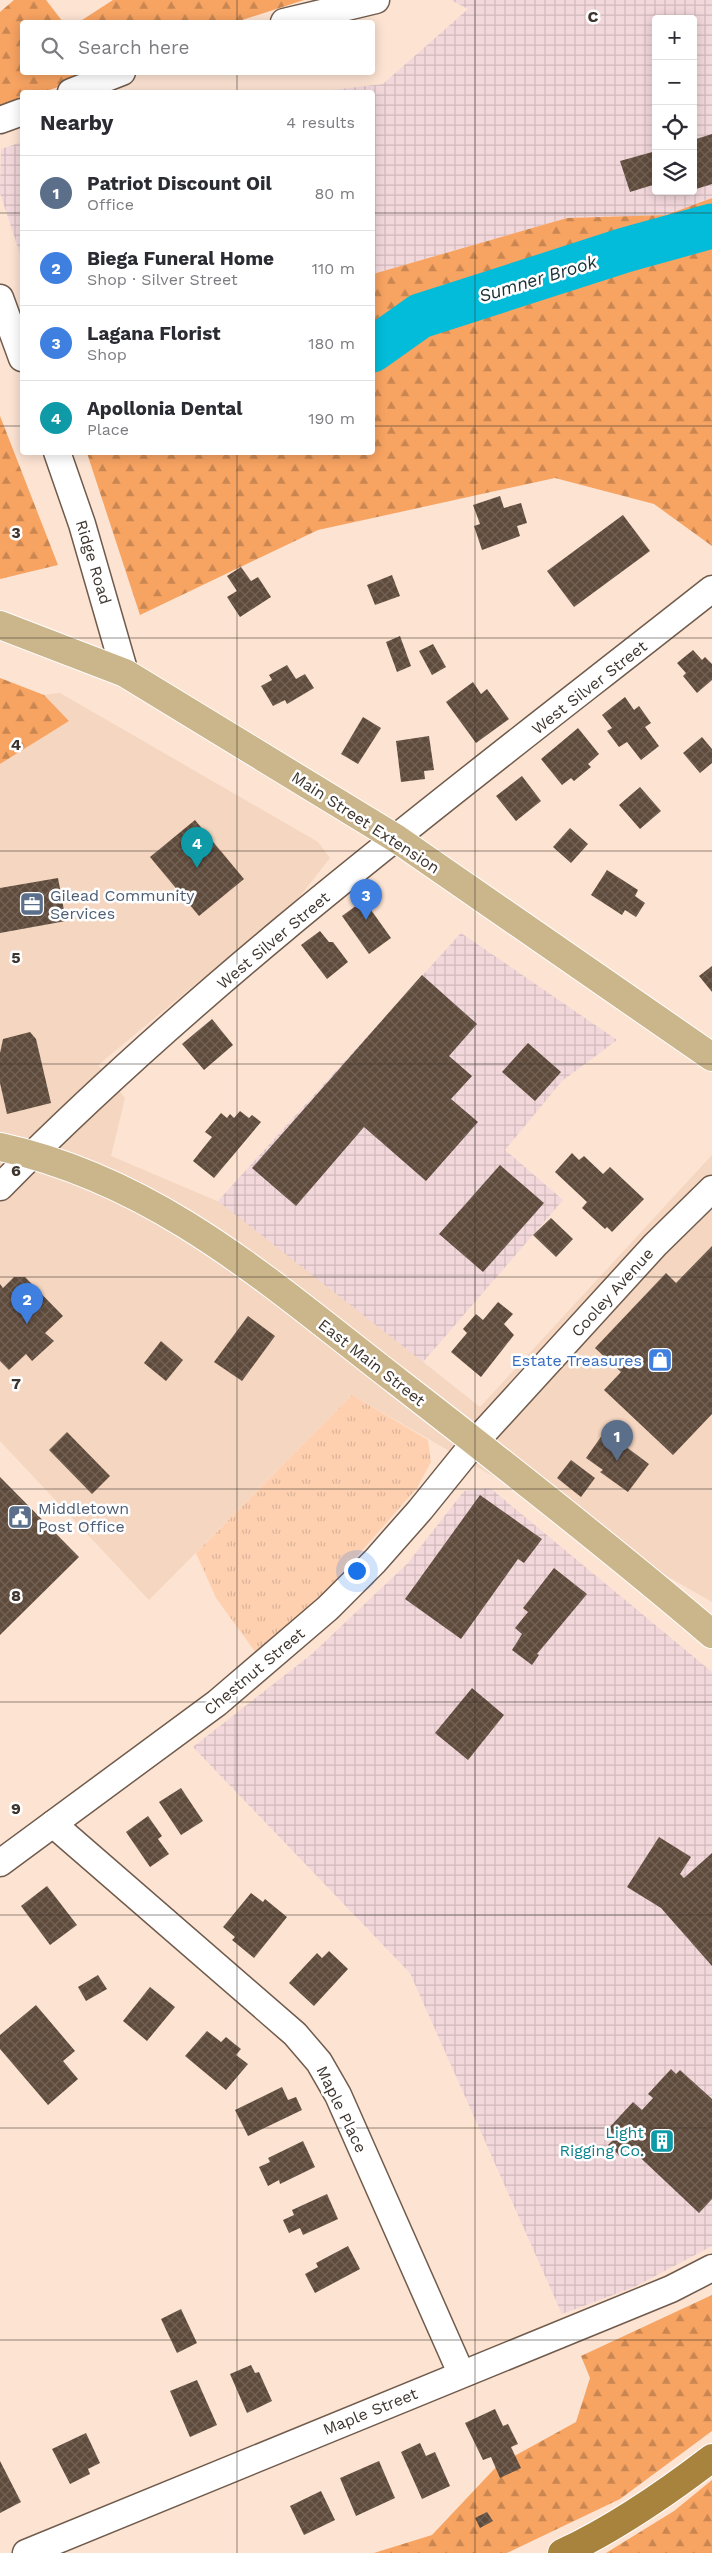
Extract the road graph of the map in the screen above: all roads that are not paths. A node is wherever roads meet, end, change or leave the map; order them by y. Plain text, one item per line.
1 (376, 0) edge
2 (292, 20) edge
3 (114, 75) edge
4 (76, 90) edge
5 (20, 113) edge
6 (0, 120) edge
7 (0, 298) edge
8 (20, 353) edge
9 (58, 455) edge
10 (712, 589) edge
11 (0, 625) edge
12 (126, 673) junction
13 (397, 839) junction
14 (712, 1057) edge
15 (0, 1147) edge
16 (33, 1154) junction
17 (0, 1187) edge
18 (712, 1189) edge
19 (475, 1442) junction
20 (712, 1634) edge
21 (54, 1824) junction
22 (0, 1864) edge
23 (712, 2268) edge
24 (461, 2373) junction
25 (712, 2458) edge
26 (26, 2553) edge
27 (562, 2553) edge

1 - 2 street
3 - 4 street
5 - 6 street
7 - 8 street
9 - 12 street, Ridge Road
10 - 13 street, West Silver Street
11 - 12 main road, Main Street Extension
12 - 13 main road, Main Street Extension
13 - 14 main road, Main Street Extension
13 - 16 street, West Silver Street
15 - 16 main road, East Main Street
16 - 17 street, West Silver Street
16 - 19 main road, East Main Street
18 - 19 street, Cooley Avenue
19 - 20 main road, East Main Street
19 - 21 street, Chestnut Street
21 - 22 street, Chestnut Street
21 - 24 street, Maple Place
23 - 24 street, Maple Street
24 - 26 street, Maple Street
25 - 27 highway

